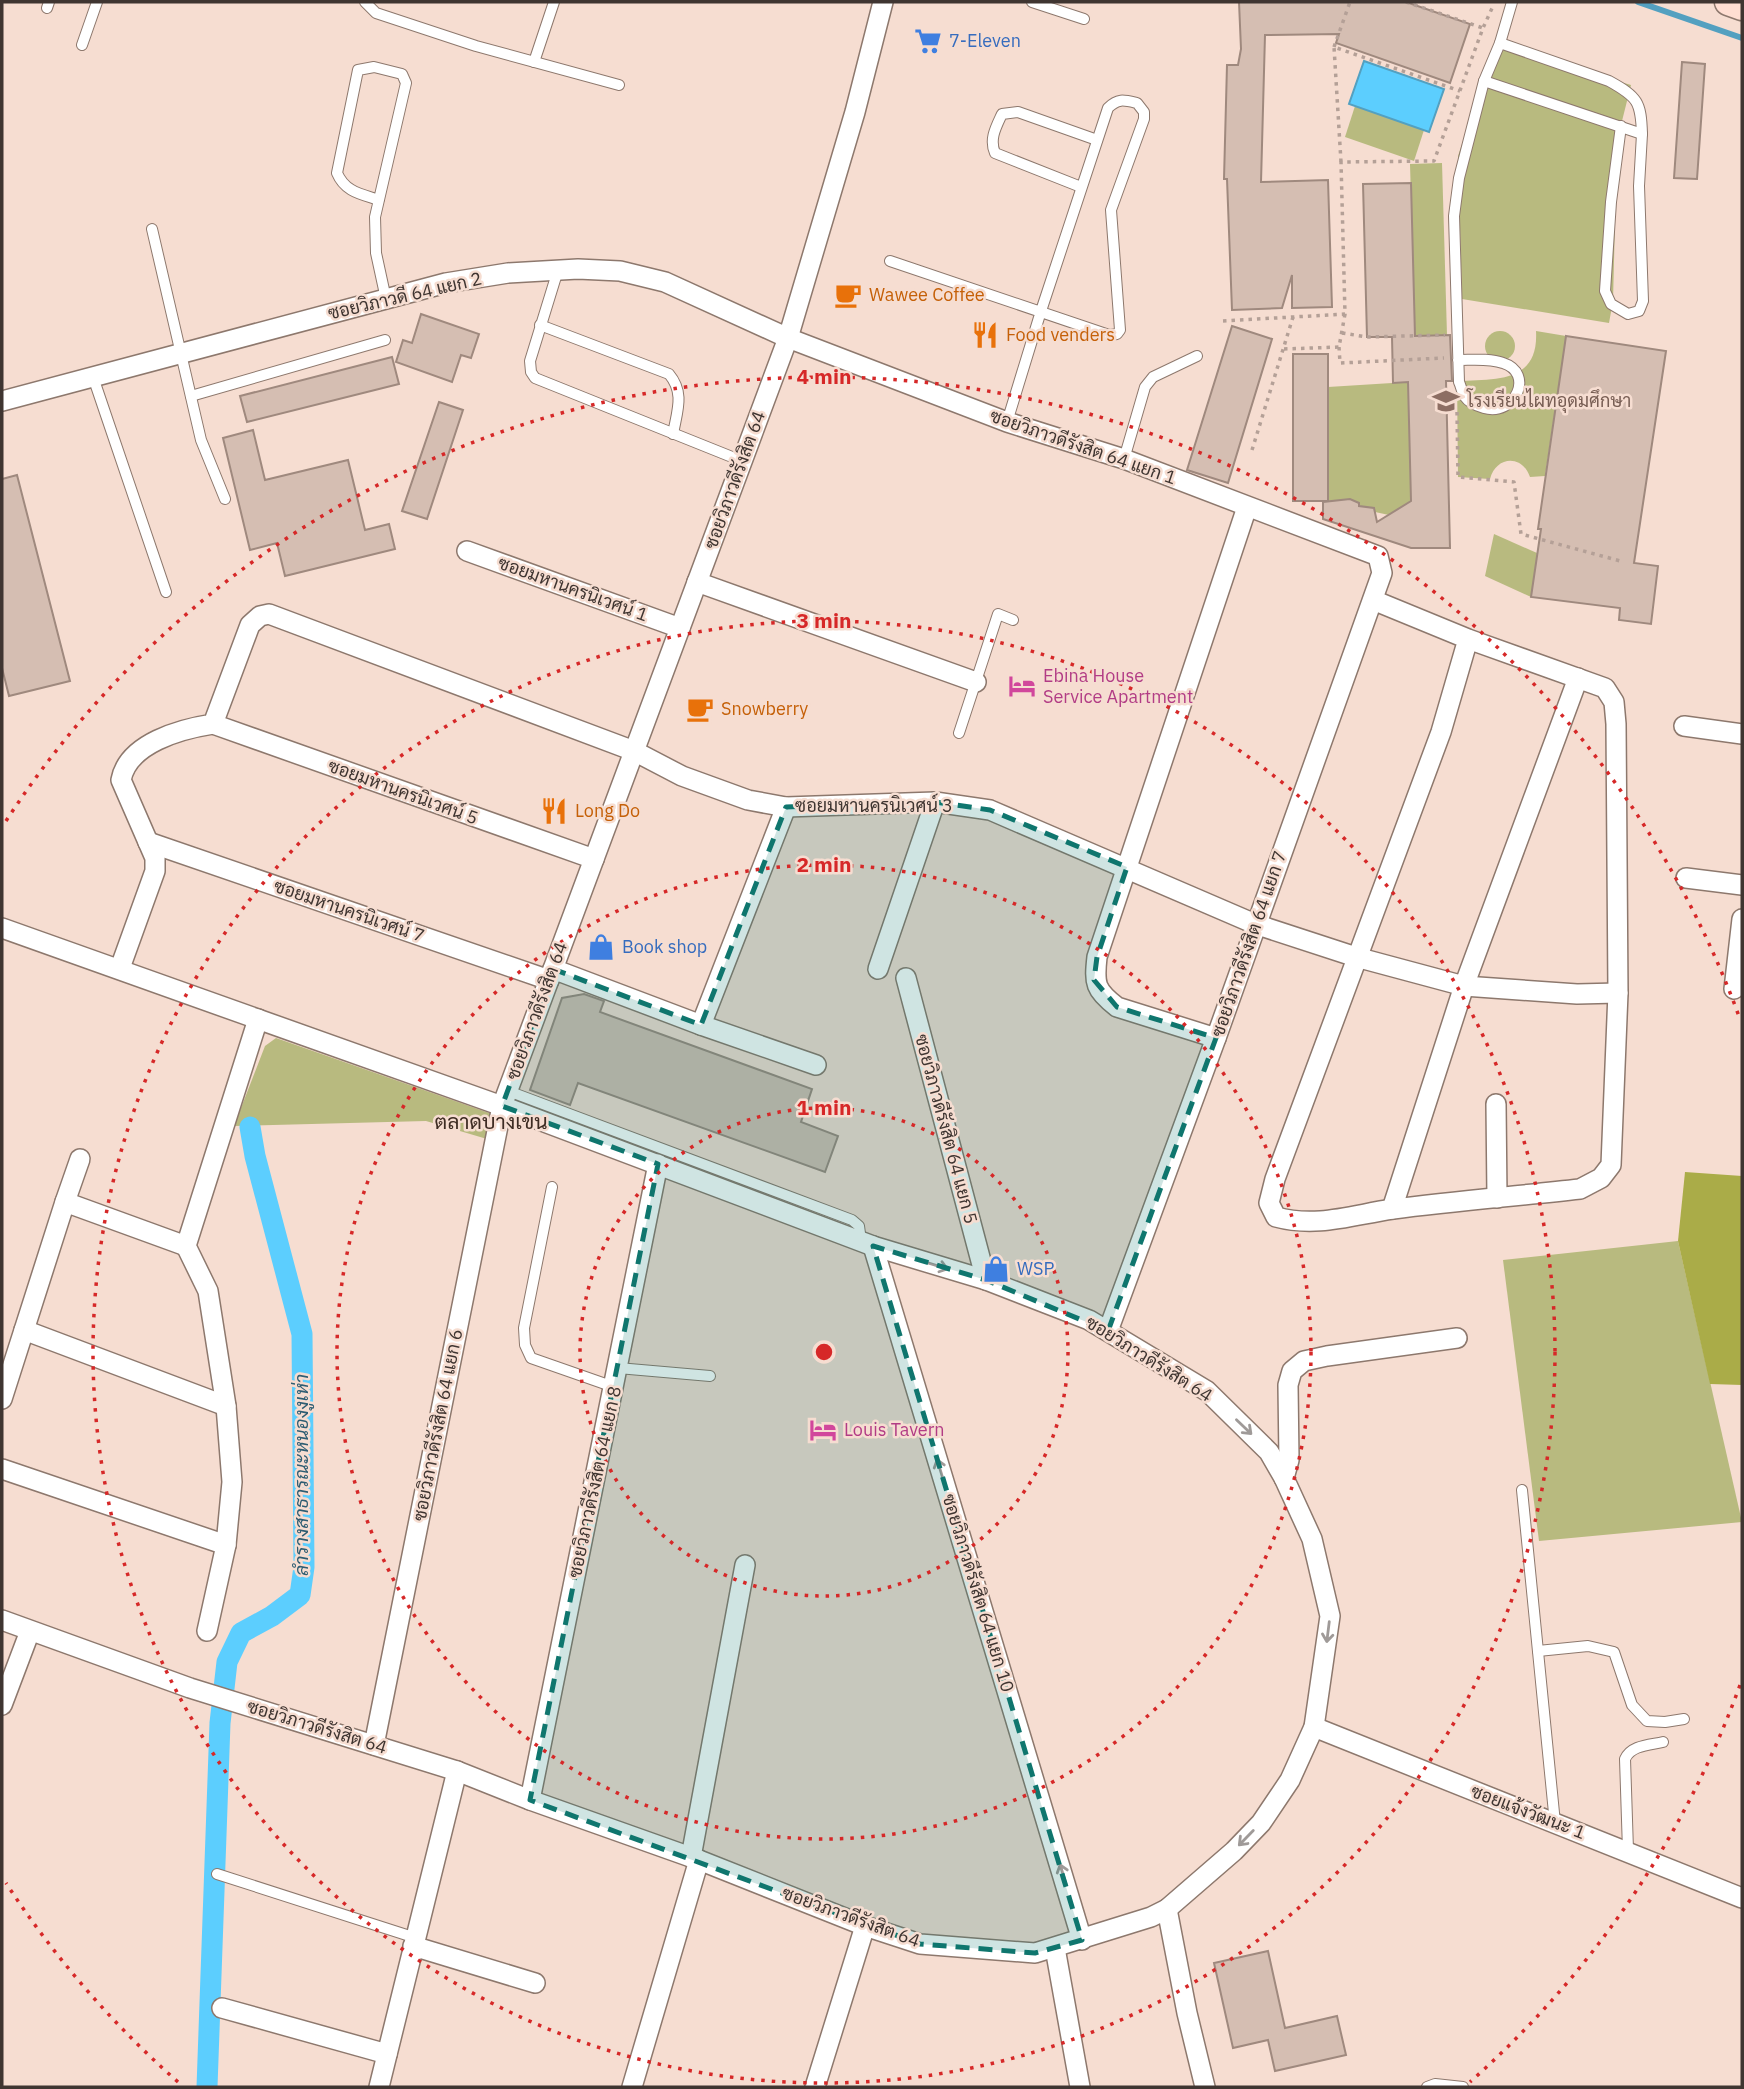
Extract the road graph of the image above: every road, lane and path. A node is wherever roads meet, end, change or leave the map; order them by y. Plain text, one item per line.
1 (97, 2) edge
2 (365, 2) edge
3 (554, 2) edge
4 (883, 2) edge
5 (1032, 2) edge
6 (1350, 2) edge
7 (1406, 2) edge
8 (1496, 2) edge
9 (1512, 2) edge
10 (1728, 2) edge
11 (1742, 7) edge
12 (1084, 19) dead end
13 (1483, 28) junction
14 (1500, 43) junction
15 (82, 45) dead end
16 (1334, 47) junction
17 (534, 62) junction
18 (1484, 80) junction
19 (619, 85) dead end
20 (1460, 90) junction
21 (1620, 126) junction
22 (1642, 134) junction
23 (1097, 141) junction
24 (1438, 152) junction
25 (1448, 156) dead end
26 (1341, 162) junction
27 (1082, 187) junction
28 (379, 200) junction
29 (152, 229) dead end
30 (890, 261) dead end
31 (558, 270) junction
32 (386, 299) junction
33 (1041, 311) junction
34 (1345, 314) junction
35 (1293, 317) junction
36 (1223, 321) dead end
37 (540, 325) junction
38 (1342, 333) junction
39 (1451, 335) dead end
40 (788, 338) junction
41 (385, 340) dead end
42 (1339, 347) junction
43 (1284, 349) junction
44 (181, 353) junction
45 (1197, 356) dead end
46 (1455, 359) junction
47 (93, 377) junction
48 (191, 396) junction
49 (2, 401) edge
50 (1457, 408) dead end
51 (1007, 422) junction
52 (673, 433) junction
53 (1252, 450) dead end
54 (1124, 459) junction
55 (742, 461) junction
56 (225, 499) dead end
57 (1247, 507) junction
58 (467, 551) dead end
59 (1378, 556) joint
60 (1624, 562) dead end
61 (697, 582) junction
62 (166, 592) dead end
63 (1373, 600) junction
64 (1013, 620) dead end
65 (680, 628) junction
66 (1468, 639) junction
67 (1578, 678) junction
68 (976, 682) junction
69 (213, 724) junction
70 (1684, 726) dead end
71 (959, 733) dead end
72 (1742, 734) edge
73 (634, 751) junction
74 (935, 802) junction
75 (786, 807) junction
76 (148, 842) junction
77 (594, 859) junction
78 (1127, 867) junction
79 (1686, 878) dead end
80 (1742, 885) edge
81 (1742, 919) edge
82 (1255, 924) junction
83 (2, 928) edge
84 (1356, 957) junction
85 (120, 968) junction
86 (878, 970) dead end
87 (551, 974) junction
88 (906, 978) dead end
89 (1464, 986) junction
90 (1734, 989) dead end
91 (1618, 993) junction
92 (258, 1019) junction
93 (701, 1025) junction
94 (1216, 1038) junction
95 (816, 1065) dead end
96 (505, 1098) junction
97 (1496, 1104) dead end
98 (80, 1159) dead end
99 (658, 1164) junction
100 (552, 1187) dead end
101 (1497, 1198) junction
102 (65, 1202) junction
103 (1392, 1209) junction
104 (867, 1244) junction
105 (186, 1246) junction
106 (986, 1280) junction
107 (24, 1330) junction
108 (1108, 1331) junction
109 (1457, 1338) dead end
110 (710, 1376) dead end
111 (616, 1378) junction
112 (2, 1399) edge
113 (226, 1406) junction
114 (2, 1469) edge
115 (1284, 1478) junction
116 (1521, 1490) dead end
117 (226, 1545) junction
118 (745, 1565) dead end
119 (2, 1620) edge
120 (30, 1631) junction
121 (207, 1632) dead end
122 (1538, 1651) junction
123 (2, 1705) edge
124 (1684, 1719) dead end
125 (1314, 1727) junction
126 (1663, 1742) dead end
127 (374, 1745) junction
128 (457, 1771) junction
129 (530, 1800) junction
130 (1555, 1823) junction
131 (1628, 1850) junction
132 (695, 1858) junction
133 (217, 1874) dead end
134 (1742, 1898) edge
135 (1167, 1909) junction
136 (865, 1926) junction
137 (1082, 1940) junction
138 (414, 1942) junction
139 (1055, 1948) junction
140 (535, 1983) dead end
141 (222, 2008) dead end
142 (387, 2054) junction
143 (379, 2087) edge
144 (632, 2087) edge
145 (815, 2087) edge
146 (1080, 2087) edge
147 (1205, 2087) edge
148 (1427, 2087) edge
149 (1463, 2087) edge

1 - 15 lane
2 - 17 lane
3 - 17 lane
4 - 40 street, ซอยวิภาวดีรังสิต 64
5 - 12 lane
6 - 16 path
7 - 13 path
8 - 13 path
9 - 14 lane
10 - 11 main road
13 - 20 path
14 - 18 lane
14 - 22 lane
16 - 20 path
16 - 26 path
17 - 19 lane
18 - 21 lane
18 - 46 lane
20 - 24 path
21 - 22 lane
21 - 22 lane
23 - 27 lane
23 - 27 lane
23 - 33 lane
24 - 25 path
24 - 26 path
26 - 34 path
27 - 33 lane
28 - 28 lane
28 - 32 lane
29 - 44 lane
30 - 33 lane
31 - 32 street, ซอยวิภาวดี 64 แยก 2
31 - 37 lane
31 - 40 street, ซอยวิภาวดี 64 แยก 2
32 - 44 street, ซอยวิภาวดี 64 แยก 2
33 - 51 lane
34 - 35 path
34 - 38 path
35 - 36 path
35 - 43 path
37 - 52 lane
37 - 52 lane
38 - 39 path
38 - 42 path
40 - 51 street, ซอยวิภาวดีรังสิต 64 แยก 1
40 - 55 street, ซอยวิภาวดีรังสิต 64
41 - 48 lane
42 - 43 path
42 - 46 path
43 - 53 path
44 - 47 street, ซอยวิภาวดี 64 แยก 2
44 - 48 lane
45 - 54 lane
46 - 46 lane
47 - 49 street, ซอยวิภาวดี 64 แยก 2
47 - 62 lane
48 - 56 lane
50 - 60 path
51 - 54 street, ซอยวิภาวดีรังสิต 64 แยก 1
52 - 55 lane
54 - 57 street, ซอยวิภาวดีรังสิต 64 แยก 1
55 - 61 street, ซอยวิภาวดีรังสิต 64
57 - 59 street, ซอยวิภาวดีรังสิต 64 แยก 1
57 - 78 street
58 - 65 street, ซอยมหานครนิเวศน์ 1
59 - 63 street, ซอยวิภาวดีรังสิต 64 แยก 7
61 - 65 street, ซอยวิภาวดีรังสิต 64
61 - 68 street
63 - 66 street
63 - 82 street, ซอยวิภาวดีรังสิต 64 แยก 7
64 - 68 lane
65 - 73 street, ซอยวิภาวดีรังสิต 64
66 - 67 street
66 - 84 street
67 - 89 street
67 - 91 street
68 - 71 lane
69 - 73 street, ซอยมหานครนิเวศน์ 3
69 - 76 street
69 - 77 street, ซอยมหานครนิเวศน์ 5
70 - 72 street
73 - 75 street, ซอยมหานครนิเวศน์ 3
73 - 77 street, ซอยวิภาวดีรังสิต 64
74 - 75 street, ซอยมหานครนิเวศน์ 3
74 - 78 street, ซอยมหานครนิเวศน์ 3
74 - 86 street
75 - 93 street
76 - 85 street
76 - 87 street, ซอยมหานครนิเวศน์ 7
77 - 87 street, ซอยวิภาวดีรังสิต 64
78 - 82 street, ซอยมหานครนิเวศน์ 3
78 - 94 street
79 - 80 street
81 - 90 street
82 - 84 street, ซอยมหานครนิเวศน์ 3
82 - 94 street, ซอยวิภาวดีรังสิต 64 แยก 7
83 - 85 street
84 - 89 street, ซอยมหานครนิเวศน์ 3
84 - 103 street
85 - 92 street
87 - 93 street, ซอยมหานครนิเวศน์ 7
87 - 96 street, ซอยวิภาวดีรังสิต 64
88 - 106 street, ซอยวิภาวดีรังสิต 64 แยก 5
89 - 91 street, ซอยมหานครนิเวศน์ 3
89 - 103 street
91 - 101 street
92 - 96 street
92 - 105 street
93 - 95 street, ซอยมหานครนิเวศน์ 7
94 - 108 street, ซอยวิภาวดีรังสิต 64 แยก 7
96 - 99 street, ซอยวิภาวดีรังสิต 64
96 - 104 lane
96 - 127 street, ซอยวิภาวดีรังสิต 64 แยก 6
97 - 101 street
98 - 102 street
99 - 104 street, ซอยวิภาวดีรังสิต 64
99 - 111 street, ซอยวิภาวดีรังสิต 64 แยก 8
100 - 111 lane
101 - 103 street
102 - 105 street
102 - 107 street
104 -> 106 street, ซอยวิภาวดีรังสิต 64
137 -> 104 street, ซอยวิภาวดีรังสิต 64 แยก 10
105 - 113 street
106 - 108 street, ซอยวิภาวดีรังสิต 64
107 - 112 street
107 - 113 street
108 -> 115 street, ซอยวิภาวดีรังสิต 64
109 - 115 street
110 - 111 lane
111 - 129 street, ซอยวิภาวดีรังสิต 64 แยก 8
113 - 117 street
114 - 117 street
115 -> 125 street, ซอยวิภาวดีรังสิต 64
116 - 122 lane
117 - 121 street
118 - 132 street
119 - 120 street, ซอยวิภาวดีรังสิต 64
120 - 123 street
120 - 127 street, ซอยวิภาวดีรังสิต 64
122 - 124 lane
122 - 130 lane
125 - 130 street, ซอยแจ้งวัฒนะ 1
125 -> 135 street, ซอยวิภาวดีรังสิต 64
126 - 131 lane
127 - 128 street, ซอยวิภาวดีรังสิต 64
128 - 129 street, ซอยวิภาวดีรังสิต 64
128 - 138 street
129 - 132 street, ซอยวิภาวดีรังสิต 64
130 - 131 street, ซอยแจ้งวัฒนะ 1
131 - 134 street, ซอยแจ้งวัฒนะ 1
132 - 136 street, ซอยวิภาวดีรังสิต 64
132 - 144 street
133 - 138 lane
135 - 137 street, ซอยวิภาวดีรังสิต 64
135 - 147 street
136 - 139 street, ซอยวิภาวดีรังสิต 64
136 - 145 street
137 - 139 street, ซอยวิภาวดีรังสิต 64
138 - 140 street
138 - 142 street
139 - 146 street
141 - 142 street
142 - 143 street
148 - 149 lane

